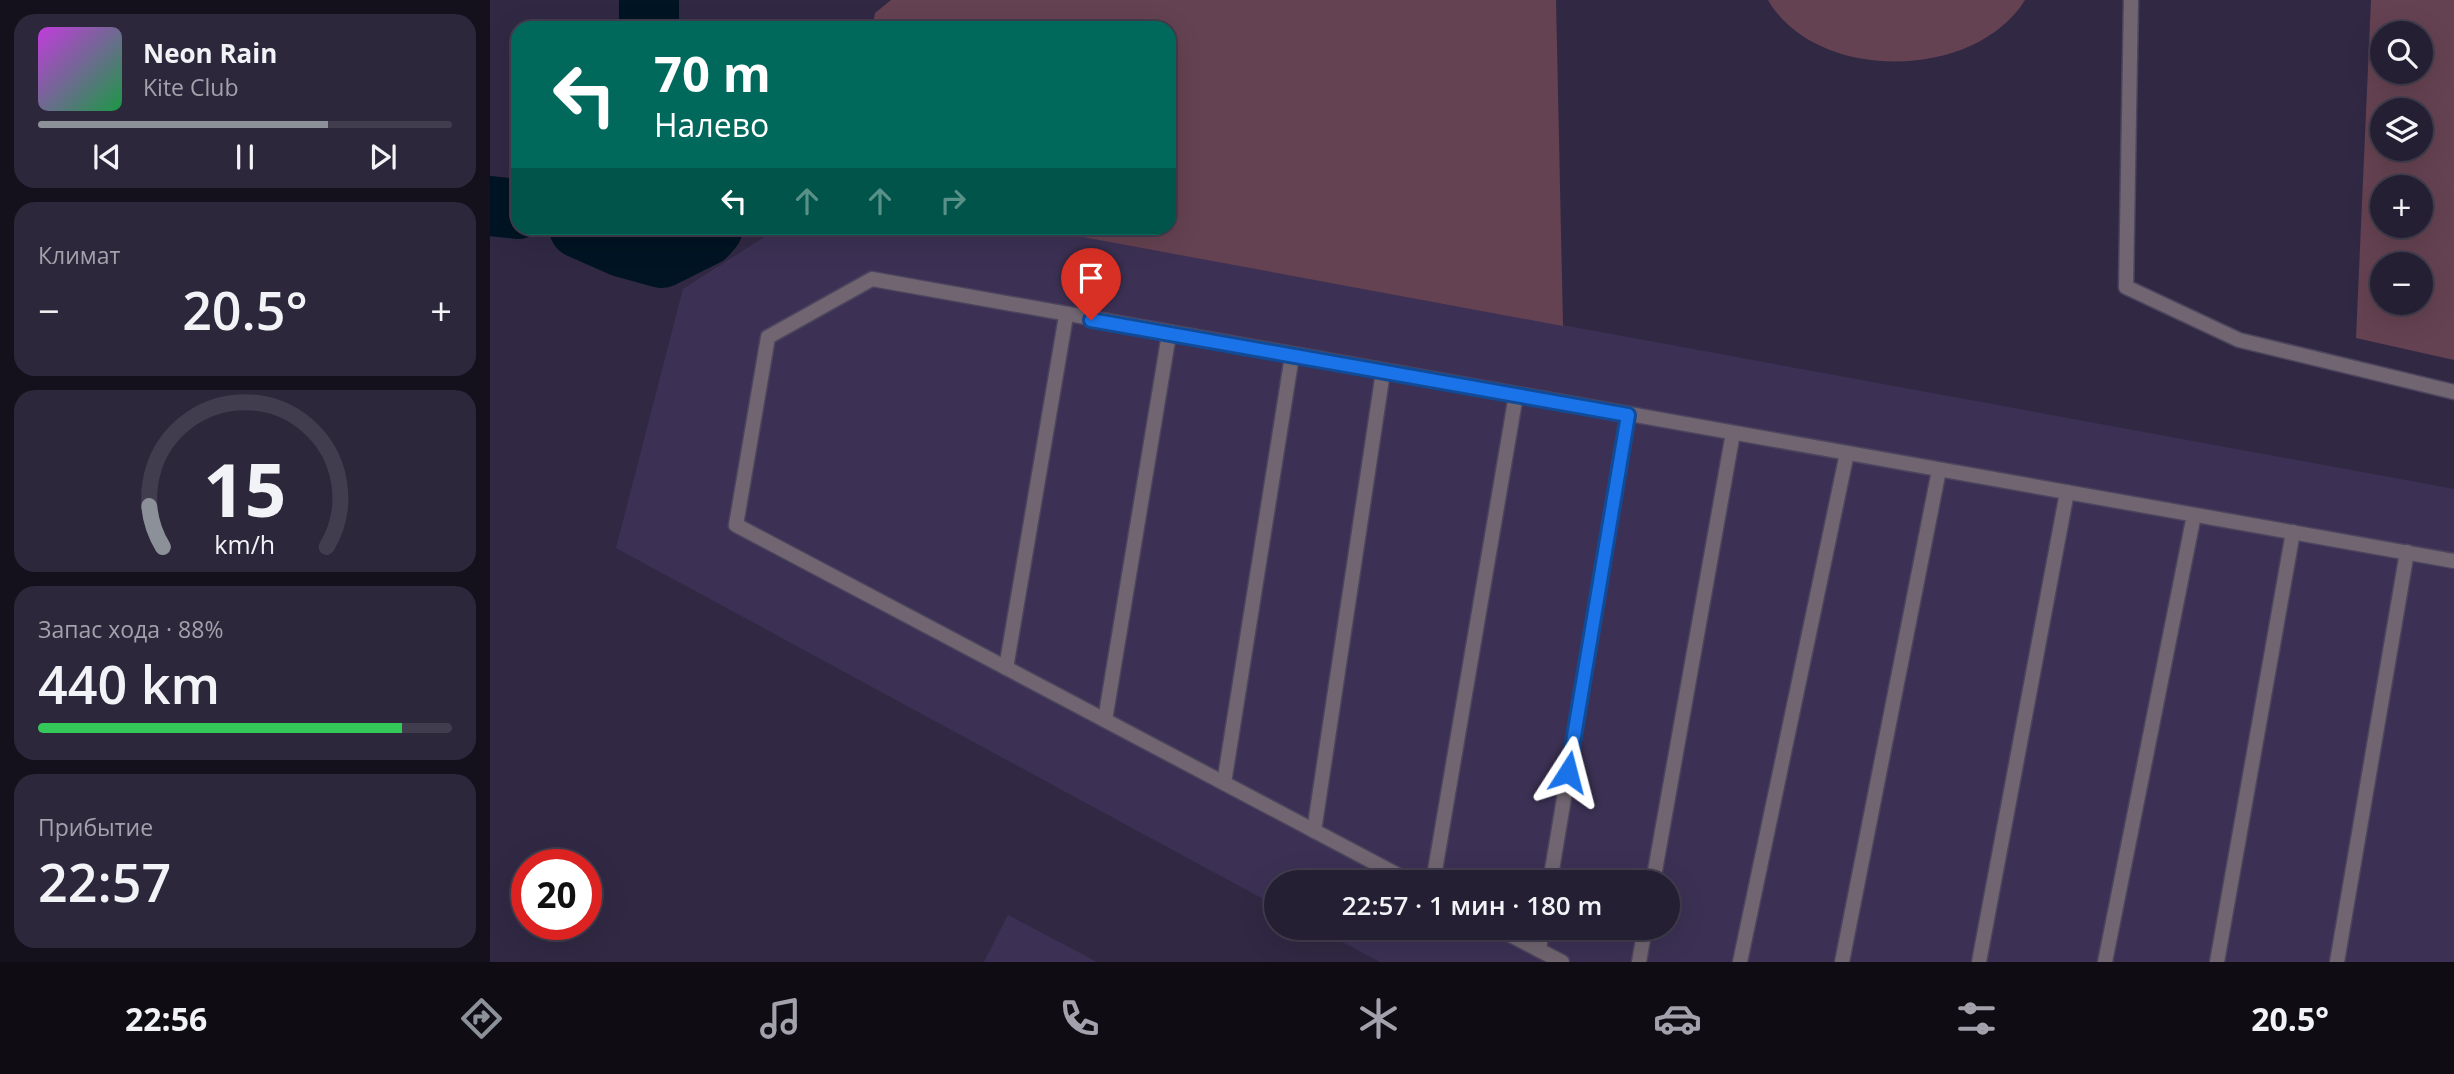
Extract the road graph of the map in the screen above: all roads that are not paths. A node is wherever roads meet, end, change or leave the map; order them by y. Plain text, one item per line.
1 (2131, 0) edge
2 (1066, 316) junction
3 (1169, 334) junction
4 (1292, 356) junction
5 (1383, 372) junction
6 (2454, 392) edge
7 (1516, 395) junction
8 (1628, 415) junction
9 (1733, 433) junction
10 (1847, 453) junction
11 (1939, 470) junction
12 (2067, 492) junction
13 (2194, 515) junction
14 (2293, 532) junction
15 (2407, 552) junction
16 (2454, 561) edge
17 (1006, 668) junction
18 (1105, 720) junction
19 (1224, 783) junction
20 (1314, 831) junction
21 (1387, 870) edge
22 (1435, 870) edge
23 (1552, 870) edge
24 (1655, 870) edge
25 (1520, 940) edge
26 (1540, 940) edge
27 (1643, 940) edge
28 (1539, 950) junction
29 (1562, 962) edge
30 (1639, 962) edge
31 (1740, 962) edge
32 (1842, 962) edge
33 (1979, 962) edge
34 (2105, 962) edge
35 (2217, 962) edge
36 (2337, 962) edge

1 - 6 lane
2 - 3 lane
2 - 17 lane
2 - 17 lane
3 - 4 lane
3 - 18 lane
4 - 5 lane
4 - 19 lane
5 - 7 lane
5 - 20 lane
7 - 8 lane
7 - 22 lane
8 - 9 lane
8 - 23 lane
9 - 10 lane
9 - 24 lane
10 - 11 lane
10 - 31 lane
11 - 12 lane
11 - 32 lane
12 - 13 lane
12 - 33 lane
13 - 14 lane
13 - 34 lane
14 - 15 lane
14 - 35 lane
15 - 16 lane
15 - 36 lane
17 - 18 lane
18 - 19 lane
19 - 20 lane
20 - 21 lane
25 - 28 lane
26 - 28 lane
27 - 30 lane
28 - 29 lane

